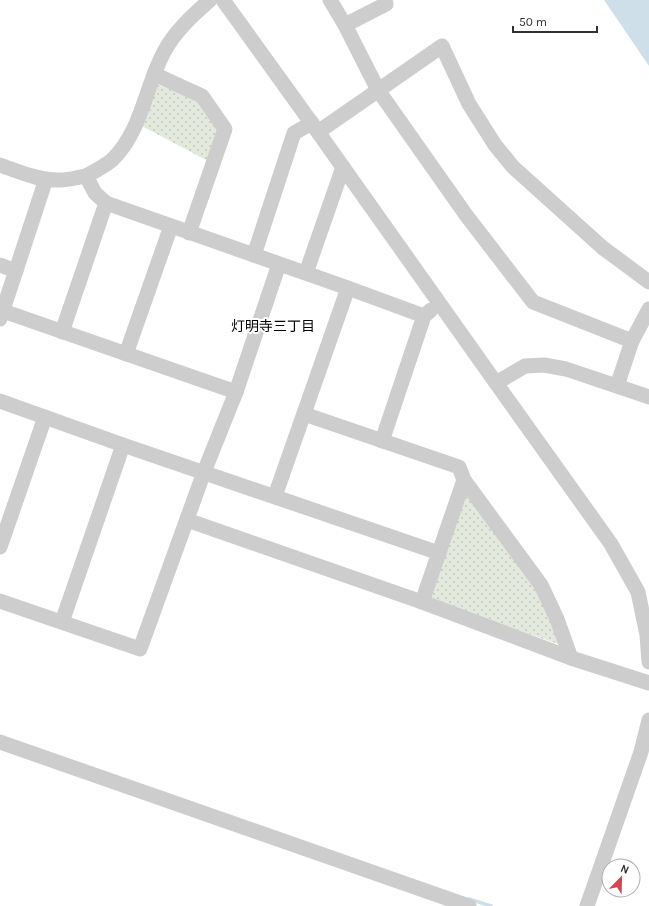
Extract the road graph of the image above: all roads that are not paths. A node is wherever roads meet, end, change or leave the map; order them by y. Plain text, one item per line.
1 (210, 0) edge
2 (223, 0) edge
3 (330, 0) edge
4 (384, 0) edge
5 (345, 25) junction
6 (154, 74) junction
7 (378, 90) junction
8 (315, 127) junction
9 (0, 165) edge
10 (343, 167) junction
11 (86, 176) junction
12 (46, 179) junction
13 (106, 204) junction
14 (171, 226) junction
15 (189, 233) junction
16 (254, 255) junction
17 (279, 264) junction
18 (0, 265) edge
19 (16, 271) junction
20 (306, 273) junction
21 (649, 282) edge
22 (348, 288) junction
23 (439, 303) junction
24 (1, 315) edge
25 (648, 315) edge
26 (424, 316) junction
27 (62, 332) junction
28 (632, 341) junction
29 (126, 354) junction
30 (496, 383) junction
31 (617, 386) junction
32 (236, 392) junction
33 (649, 397) edge
34 (0, 401) edge
35 (304, 414) junction
36 (45, 417) junction
37 (382, 441) junction
38 (123, 445) junction
39 (204, 472) junction
40 (464, 480) junction
41 (274, 496) junction
42 (187, 520) junction
43 (0, 547) edge
44 (439, 553) junction
45 (0, 601) edge
46 (422, 602) junction
47 (62, 622) junction
48 (571, 658) junction
49 (649, 662) edge
50 (649, 683) edge
51 (649, 720) edge
52 (0, 742) edge
53 (469, 906) edge
54 (587, 906) edge

1 - 6 street
2 - 8 street
3 - 5 street
4 - 5 street
5 - 7 street
6 - 11 street
6 - 15 street
7 - 8 street
7 - 21 street
7 - 28 street
8 - 10 street
8 - 16 street
9 - 12 street
10 - 20 street
10 - 23 street
11 - 12 street
11 - 13 street
12 - 19 street
13 - 14 street
13 - 27 street
14 - 15 street
14 - 29 street
15 - 16 street
16 - 17 street
17 - 20 street
17 - 32 street
18 - 19 street
19 - 24 street
20 - 22 street
22 - 26 street
22 - 35 street
23 - 26 street
23 - 30 street
24 - 27 street
25 - 28 street
26 - 37 street
27 - 29 street
28 - 31 street
29 - 32 street
30 - 31 street
30 - 49 street
31 - 33 street
32 - 39 street
34 - 36 street
35 - 37 street
35 - 41 street
36 - 38 street
36 - 43 street
37 - 40 street
38 - 39 street
38 - 47 street
39 - 41 street
39 - 42 street
40 - 44 street
40 - 48 street
41 - 44 street
42 - 46 street
42 - 47 street
44 - 46 street
45 - 47 street
46 - 48 street
48 - 50 street
51 - 54 street
52 - 53 street

